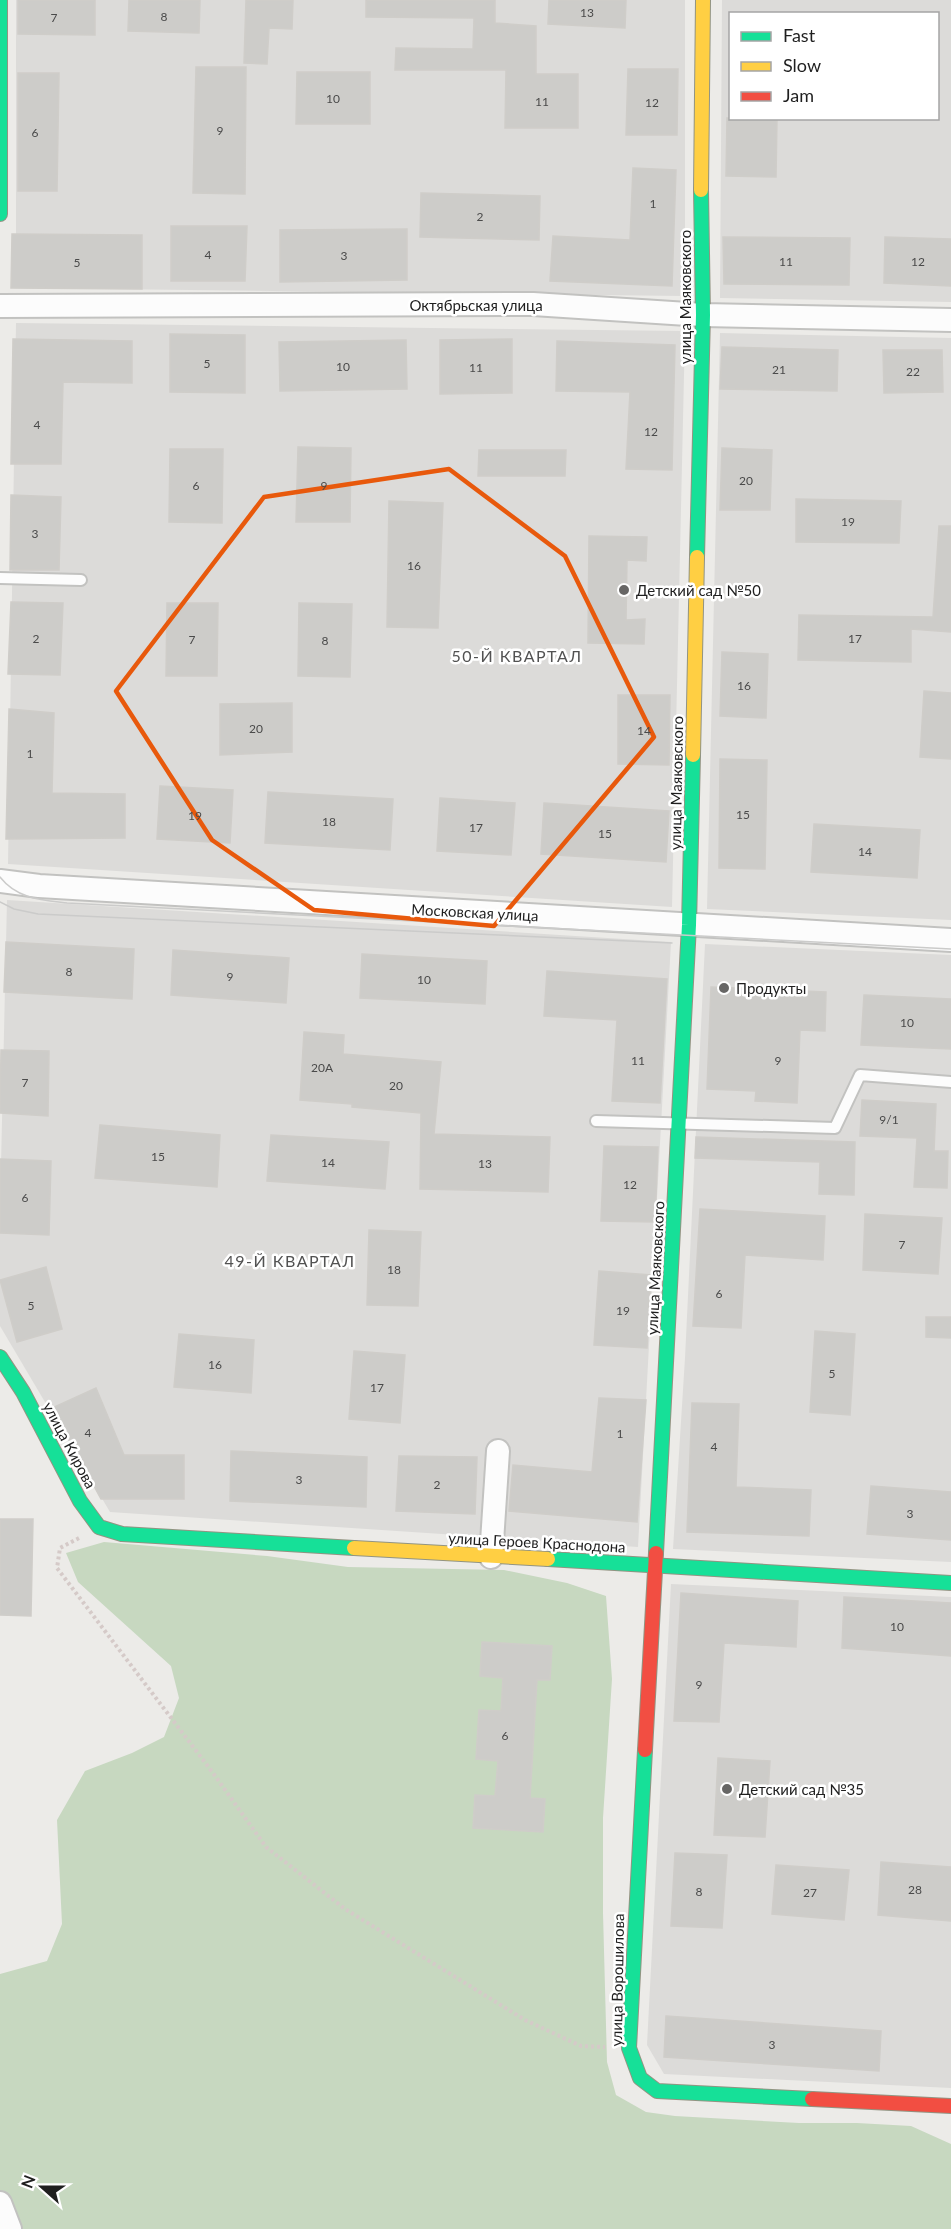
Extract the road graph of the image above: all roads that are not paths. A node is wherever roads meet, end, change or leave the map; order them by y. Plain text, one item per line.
1 (0, 0) edge
2 (703, 0) edge
3 (0, 214) edge
4 (0, 306) edge
5 (703, 315) junction
6 (951, 320) edge
7 (0, 578) edge
8 (81, 580) dead end
9 (0, 881) edge
10 (689, 925) junction
11 (951, 940) edge
12 (951, 1082) edge
13 (596, 1121) dead end
14 (679, 1125) junction
15 (0, 1357) edge
16 (498, 1451) dead end
17 (122, 1534) joint
18 (490, 1557) junction
19 (654, 1565) junction
20 (951, 1583) edge
21 (951, 2106) edge
22 (0, 2203) edge
23 (10, 2229) edge

1 - 3 street
2 - 5 street, улица Маяковского
4 - 5 street, Октябрьская улица
5 - 6 street, Октябрьская улица
5 - 10 street, улица Маяковского
7 - 8 lane
9 - 10 street, Московская улица
10 - 11 street, Московская улица
10 - 14 street, улица Маяковского
12 - 14 lane
13 - 14 lane
14 - 19 street, улица Маяковского
15 - 17 street, улица Кирова
16 - 18 street
17 - 18 street, улица Героев Краснодона
18 - 19 street, улица Героев Краснодона
19 - 20 street, улица Героев Краснодона
19 - 21 street, улица Ворошилова
22 - 23 street

